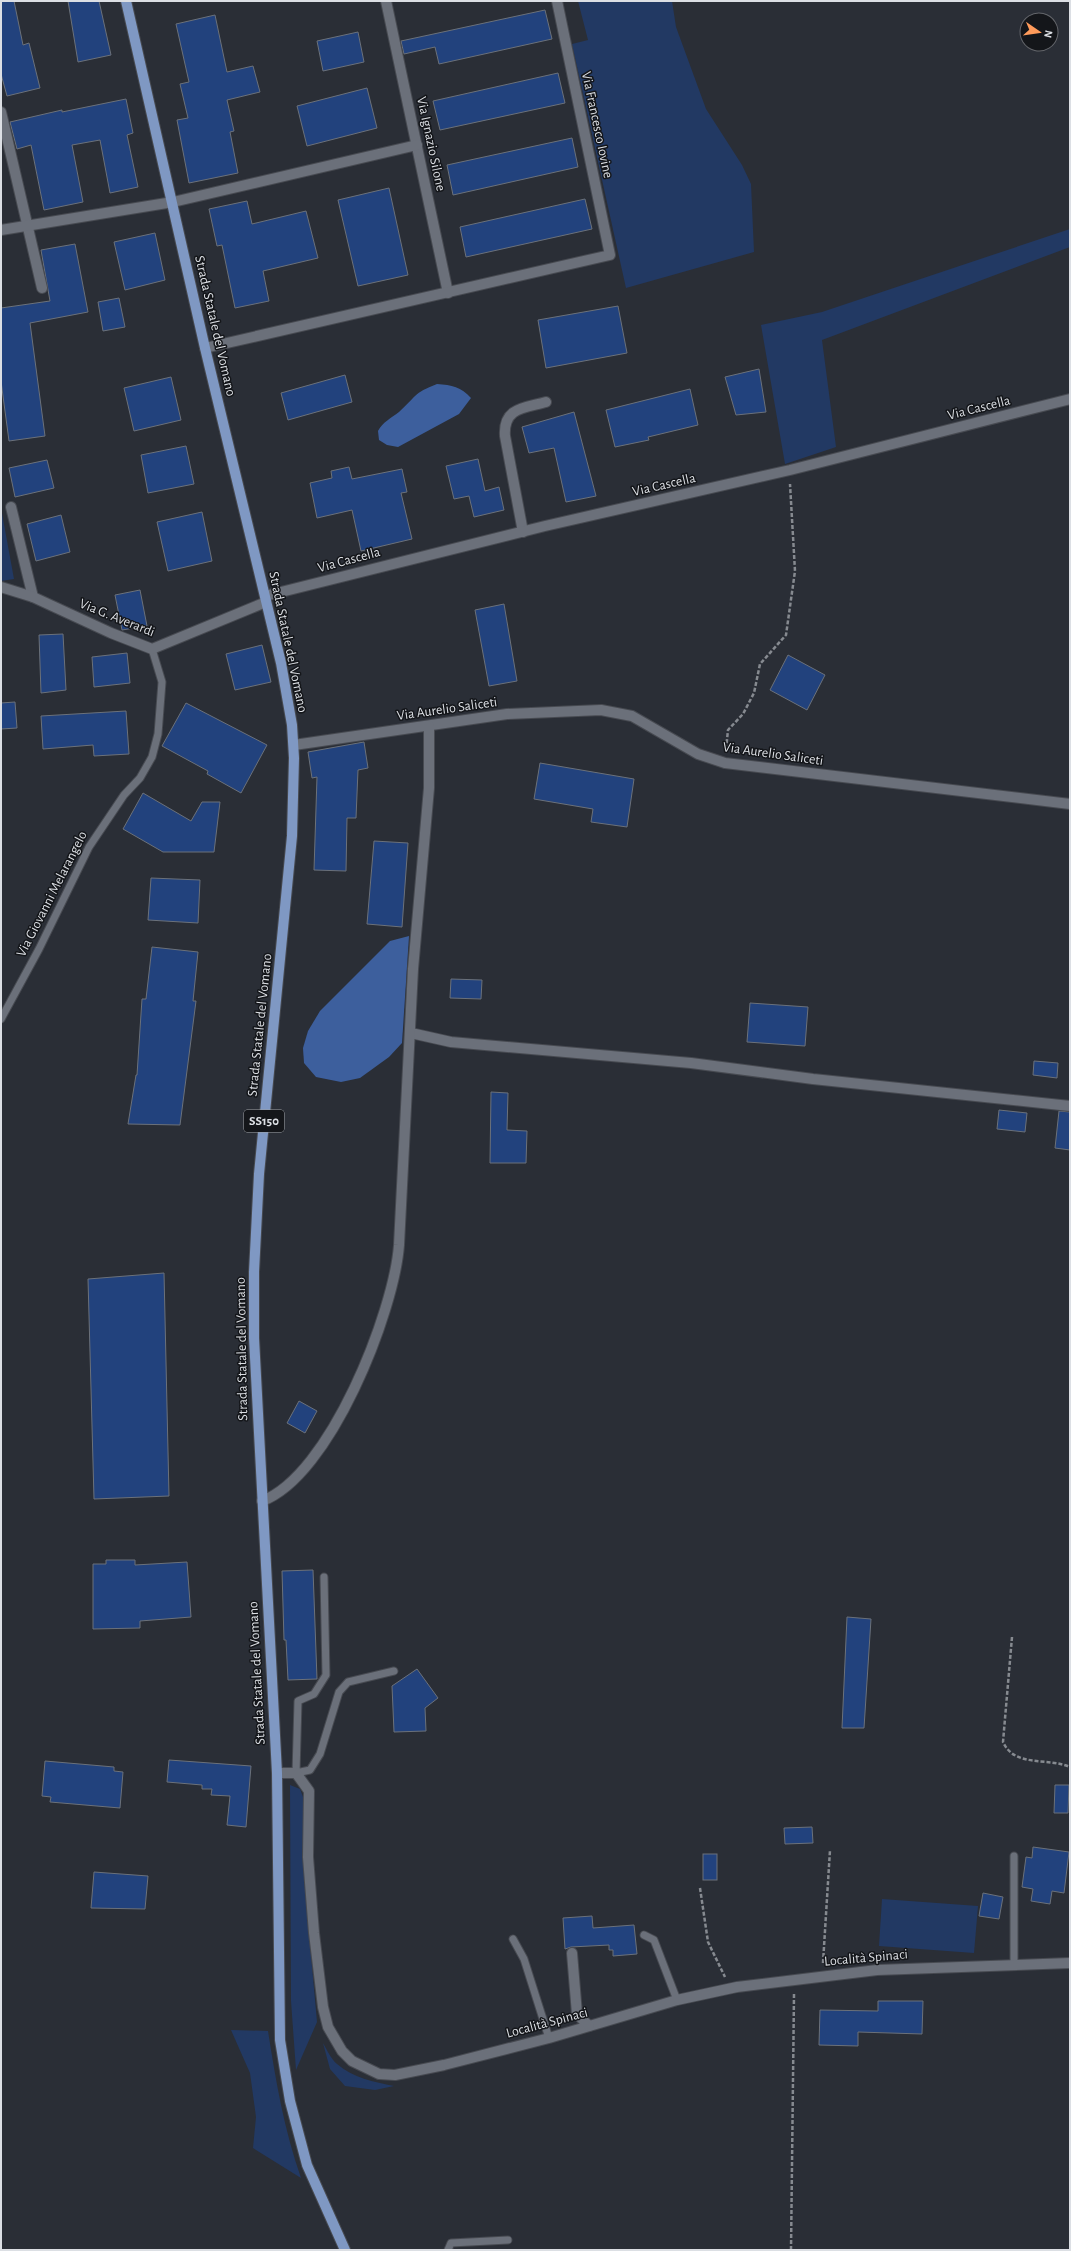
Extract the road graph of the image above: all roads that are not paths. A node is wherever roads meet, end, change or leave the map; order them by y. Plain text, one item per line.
1 (126, 1) edge
2 (386, 1) edge
3 (556, 1) edge
4 (1, 112) edge
5 (417, 145) junction
6 (173, 202) junction
7 (29, 227) junction
8 (1, 230) edge
9 (42, 288) dead end
10 (448, 293) junction
11 (205, 348) junction
12 (1070, 399) edge
13 (546, 402) dead end
14 (10, 507) dead end
15 (523, 532) junction
16 (1, 587) edge
17 (33, 597) junction
18 (265, 599) junction
19 (152, 649) junction
20 (429, 726) junction
21 (294, 745) junction
22 (1070, 804) edge
23 (1, 1019) edge
24 (411, 1033) junction
25 (1070, 1106) edge
26 (262, 1501) junction
27 (324, 1577) dead end
28 (394, 1671) dead end
29 (276, 1773) junction
30 (296, 1774) junction
31 (1014, 1856) dead end
32 (644, 1935) dead end
33 (513, 1939) dead end
34 (572, 1953) dead end
35 (1070, 1963) edge
36 (1014, 1964) junction
37 (677, 2000) junction
38 (589, 2026) junction
39 (550, 2038) junction
40 (508, 2240) dead end
41 (345, 2250) edge
42 (448, 2250) edge

1 - 6 main road, Strada Statale del Vomano / SS150
2 - 5 street, Via Ignazio Silone
3 - 10 street, Via Francesco Iovine
4 - 7 street
5 - 6 street
5 - 10 street, Via Ignazio Silone
6 - 7 street
6 - 11 main road, Strada Statale del Vomano / SS150
7 - 8 street
7 - 9 street
10 - 11 street
11 - 18 main road, Strada Statale del Vomano / SS150
12 - 15 street, Via Cascella
13 - 15 street
14 - 17 street
15 - 18 street, Via Cascella
16 - 17 street, Via G. Averardi
17 - 19 street, Via G. Averardi
18 - 19 street, Via G. Averardi
18 - 21 main road, Strada Statale del Vomano / SS150
19 - 23 lane, Via Giovanni Melarangelo
20 - 21 street, Via Aurelio Saliceti
20 - 22 street, Via Aurelio Saliceti
20 - 24 street
21 - 26 main road, Strada Statale del Vomano / SS150
24 - 25 street
24 - 26 street
26 - 29 main road, Strada Statale del Vomano / SS150
27 - 30 lane
28 - 30 lane
29 - 30 street
29 - 41 main road, Strada Statale del Vomano / SS150
30 - 39 street, Località Spinaci
31 - 36 lane
32 - 37 lane
33 - 39 lane
34 - 38 street
35 - 36 street, Località Spinaci
36 - 37 street, Località Spinaci
37 - 38 street, Località Spinaci
38 - 39 street, Località Spinaci
40 - 42 lane

